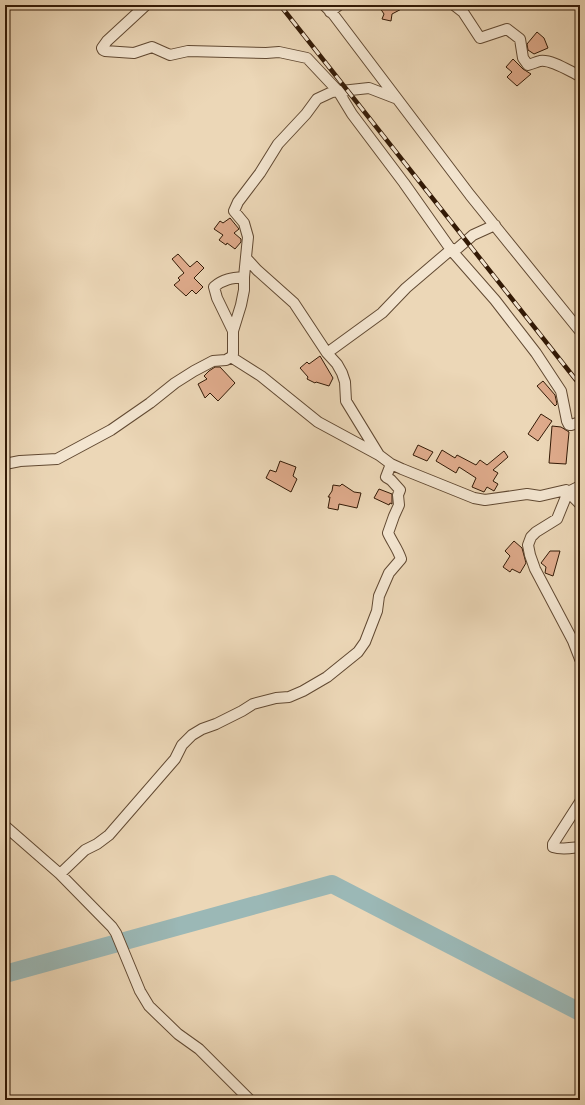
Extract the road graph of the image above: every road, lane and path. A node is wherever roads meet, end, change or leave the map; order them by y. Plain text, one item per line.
1 (146, 5) edge
2 (340, 5) edge
3 (454, 5) edge
4 (327, 8) edge
5 (580, 76) edge
6 (338, 91) junction
7 (395, 98) junction
8 (495, 225) junction
9 (452, 251) junction
10 (247, 258) junction
11 (244, 277) junction
12 (233, 331) junction
13 (580, 331) edge
14 (327, 352) junction
15 (231, 357) junction
16 (580, 422) edge
17 (379, 455) junction
18 (5, 464) edge
19 (391, 464) junction
20 (580, 486) edge
21 (568, 492) junction
22 (580, 504) edge
23 (580, 659) edge
24 (580, 802) edge
25 (5, 826) edge
26 (580, 847) edge
27 (60, 874) junction
28 (250, 1100) edge

1 - 6 street
2 - 4 street
3 - 5 street
4 - 7 street
6 - 7 street
6 - 9 street
6 - 10 street
7 - 8 street
8 - 9 street
8 - 13 street
9 - 14 street
9 - 16 street
10 - 11 street
10 - 14 street
11 - 12 street
11 - 12 street
12 - 15 street
14 - 17 street
15 - 17 street
15 - 18 street
17 - 19 street
19 - 21 street
19 - 27 street
20 - 21 street
21 - 22 street
21 - 23 street
24 - 26 street
25 - 27 street
27 - 28 street

